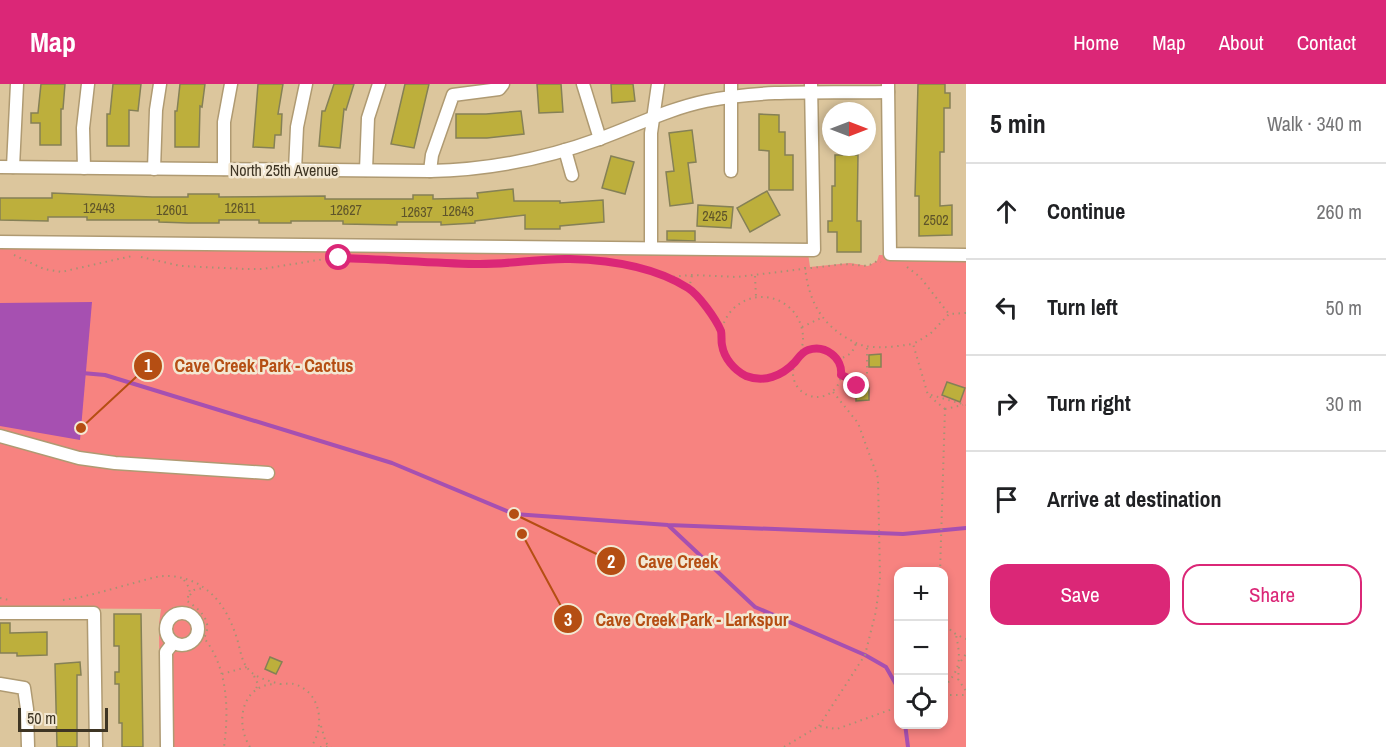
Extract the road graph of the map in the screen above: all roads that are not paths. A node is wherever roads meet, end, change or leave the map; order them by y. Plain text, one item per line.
1 (17, 84) edge
2 (88, 84) edge
3 (160, 84) edge
4 (231, 84) edge
5 (306, 84) edge
6 (379, 84) edge
7 (503, 84) edge
8 (583, 84) edge
9 (658, 84) edge
10 (731, 84) edge
11 (812, 88) edge
12 (888, 88) edge
13 (731, 98) junction
14 (654, 116) junction
15 (600, 139) junction
16 (565, 150) junction
17 (6, 167) edge
18 (84, 168) junction
19 (154, 169) junction
20 (224, 170) junction
21 (295, 170) junction
22 (366, 170) junction
23 (430, 171) junction
24 (731, 171) dead end
25 (572, 175) dead end
26 (0, 242) edge
27 (651, 248) junction
28 (966, 255) edge
29 (0, 436) edge
30 (268, 473) dead end
31 (0, 613) edge
32 (173, 642) dead end
33 (0, 684) edge
34 (28, 747) edge
35 (96, 747) edge
36 (167, 747) edge

1 - 17 street
2 - 18 street
3 - 19 street
4 - 20 street
5 - 21 street
6 - 22 street
7 - 23 street
8 - 15 street
9 - 14 street
10 - 13 street
11 - 12 street, North 25th Avenue
11 - 13 street, North 25th Avenue
11 - 27 street
12 - 28 street
13 - 14 street, North 25th Avenue
13 - 24 street
14 - 15 street, North 25th Avenue
14 - 27 street
15 - 16 street, North 25th Avenue
16 - 23 street, North 25th Avenue
16 - 25 street
17 - 18 street, North 25th Avenue
18 - 19 street, North 25th Avenue
19 - 20 street, North 25th Avenue
20 - 21 street, North 25th Avenue
21 - 22 street, North 25th Avenue
22 - 23 street, North 25th Avenue
26 - 27 street
29 - 30 street
31 - 35 street
32 - 36 street
33 - 34 street

